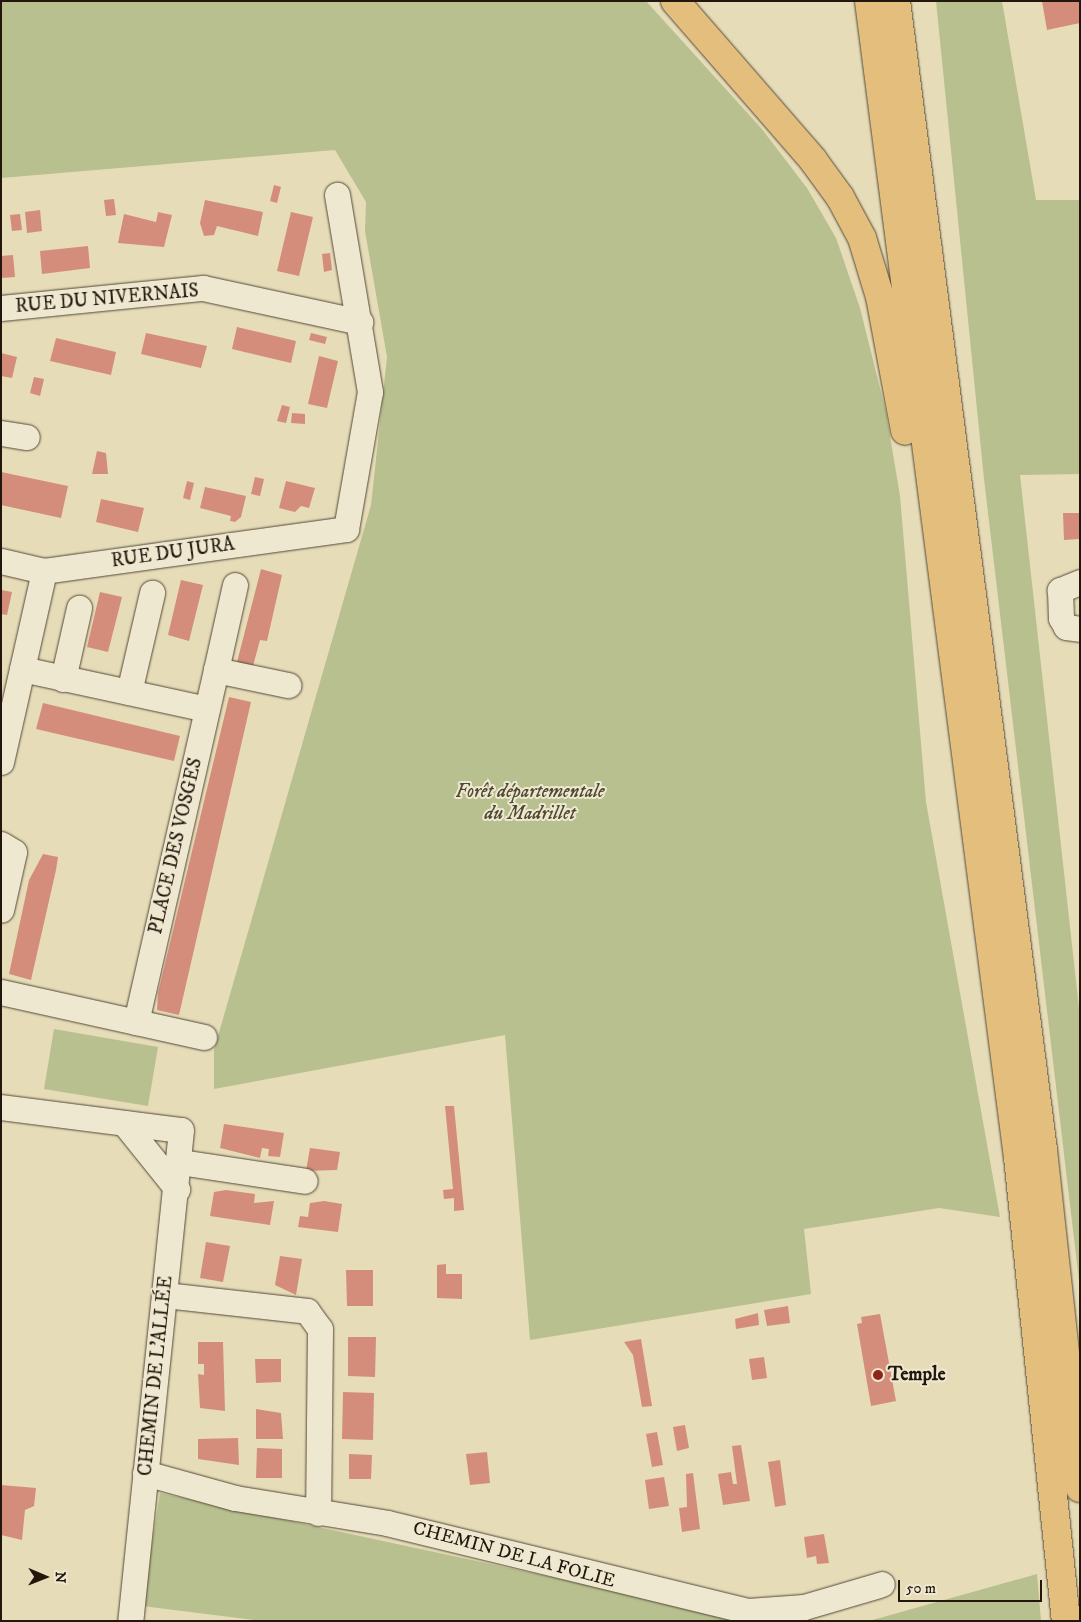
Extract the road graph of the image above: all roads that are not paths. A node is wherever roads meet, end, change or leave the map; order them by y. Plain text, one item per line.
1 (675, 1) edge
2 (869, 1) edge
3 (898, 7) edge
4 (337, 195) dead end
5 (1, 308) edge
6 (360, 322) junction
7 (1, 433) edge
8 (27, 437) dead end
9 (936, 540) junction
10 (1, 561) edge
11 (44, 571) junction
12 (1080, 582) edge
13 (235, 585) dead end
14 (152, 593) dead end
15 (79, 608) dead end
16 (1080, 629) edge
17 (22, 669) junction
18 (216, 670) junction
19 (64, 679) junction
20 (288, 685) dead end
21 (130, 692) junction
22 (207, 709) junction
23 (1, 762) edge
24 (1, 844) edge
25 (1, 910) edge
26 (1, 992) edge
27 (136, 1022) junction
28 (204, 1037) dead end
29 (1, 1107) edge
30 (124, 1123) junction
31 (180, 1162) junction
32 (305, 1181) dead end
33 (177, 1189) junction
34 (165, 1294) junction
35 (145, 1472) junction
36 (1080, 1488) edge
37 (318, 1513) junction
38 (882, 1584) dead end
39 (130, 1621) edge
40 (1066, 1621) edge

1 - 9 highway
2 - 9 highway
3 - 36 highway
4 - 6 street
5 - 6 street, RUE DU NIVERNAIS
6 - 11 street, RUE DU JURA
7 - 8 street
9 - 40 highway
10 - 11 street, RUE DU JURA
11 - 17 street
12 - 16 street
13 - 18 street, PLACE DES VOSGES
14 - 21 street
15 - 19 street
17 - 19 street
17 - 23 street
18 - 20 street
18 - 22 street, PLACE DES VOSGES
19 - 21 street
21 - 22 street
22 - 27 street, PLACE DES VOSGES
24 - 25 street
26 - 27 street
27 - 28 street
29 - 30 street
30 - 31 street, CHEMIN DE L'ALLÉE
30 - 33 street
31 - 32 street
31 - 33 street, CHEMIN DE L'ALLÉE
33 - 34 street, CHEMIN DE L'ALLÉE
34 - 35 street, CHEMIN DE L'ALLÉE
34 - 37 street
35 - 37 street, CHEMIN DE LA FOLIE
35 - 39 street, CHEMIN DE L'ALLÉE
37 - 38 street, CHEMIN DE LA FOLIE

